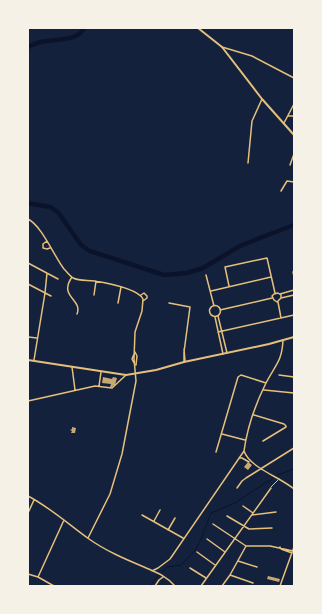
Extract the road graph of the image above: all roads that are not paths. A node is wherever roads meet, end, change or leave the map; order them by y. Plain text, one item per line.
1 (198, 28) edge
2 (222, 47) junction
3 (294, 78) edge
4 (262, 99) junction
5 (294, 104) edge
6 (288, 116) junction
7 (294, 116) edge
8 (284, 124) junction
9 (294, 135) edge
10 (294, 154) edge
11 (248, 163) dead end
12 (290, 166) dead end
13 (294, 182) edge
14 (281, 191) dead end
15 (28, 219) edge
16 (47, 241) junction
17 (50, 248) junction
18 (28, 263) edge
19 (293, 272) edge
20 (47, 273) junction
21 (206, 275) dead end
22 (294, 276) edge
23 (72, 277) junction
24 (271, 277) junction
25 (58, 279) dead end
26 (96, 282) junction
27 (28, 284) edge
28 (229, 286) junction
29 (121, 287) junction
30 (294, 290) edge
31 (211, 291) junction
32 (46, 293) junction
33 (275, 293) junction
34 (280, 294) junction
35 (94, 295) dead end
36 (141, 295) junction
37 (294, 295) edge
38 (51, 296) dead end
39 (272, 298) junction
40 (281, 298) junction
41 (143, 301) junction
42 (278, 301) junction
43 (118, 302) dead end
44 (169, 303) dead end
45 (214, 306) junction
46 (220, 310) junction
47 (77, 314) dead end
48 (294, 315) edge
49 (218, 316) junction
50 (215, 317) junction
51 (282, 318) junction
52 (222, 331) junction
53 (218, 332) junction
54 (28, 337) edge
55 (294, 337) edge
56 (37, 338) junction
57 (283, 340) junction
58 (227, 353) junction
59 (223, 354) junction
60 (28, 360) edge
61 (34, 361) junction
62 (184, 361) junction
63 (72, 367) junction
64 (101, 372) junction
65 (136, 374) junction
66 (126, 375) junction
67 (279, 375) dead end
68 (294, 377) edge
69 (266, 383) junction
70 (99, 386) junction
71 (75, 390) junction
72 (264, 390) junction
73 (294, 393) edge
74 (28, 401) edge
75 (254, 415) junction
76 (222, 434) junction
77 (245, 440) junction
78 (263, 441) dead end
79 (294, 448) edge
80 (244, 451) junction
81 (216, 452) dead end
82 (239, 458) junction
83 (251, 463) junction
84 (261, 469) junction
85 (279, 479) junction
86 (237, 488) dead end
87 (271, 488) joint
88 (294, 489) edge
89 (28, 496) edge
90 (34, 499) junction
91 (243, 506) dead end
92 (160, 510) dead end
93 (28, 512) edge
94 (276, 512) dead end
95 (142, 514) dead end
96 (252, 514) junction
97 (227, 516) dead end
98 (175, 518) dead end
99 (64, 520) junction
100 (154, 521) junction
101 (213, 524) dead end
102 (244, 526) junction
103 (272, 528) dead end
104 (168, 530) junction
105 (88, 538) junction
106 (183, 538) junction
107 (207, 539) dead end
108 (234, 539) junction
109 (246, 546) junction
110 (294, 547) edge
111 (198, 552) dead end
112 (225, 552) junction
113 (292, 552) junction
114 (238, 561) junction
115 (215, 565) junction
116 (257, 567) dead end
117 (158, 568) junction
118 (190, 568) dead end
119 (152, 571) junction
120 (28, 574) edge
121 (158, 574) junction
122 (230, 575) junction
123 (38, 576) junction
124 (162, 576) junction
125 (206, 578) junction
126 (252, 583) dead end
127 (54, 586) edge
128 (155, 586) edge
129 (175, 586) edge
130 (201, 586) edge
131 (222, 586) edge
132 (280, 586) edge

1 - 2 main road
2 - 3 street
2 - 4 main road
4 - 8 main road
4 - 11 street
5 - 6 street
6 - 7 street
6 - 8 street
8 - 9 main road
10 - 12 street
13 - 14 street
15 - 16 street
16 - 17 street
16 - 17 street
17 - 23 street
18 - 20 street
19 - 22 street
20 - 25 street
20 - 32 street
21 - 31 street
23 - 26 street
23 - 47 street
24 - 28 street
24 - 28 street
24 - 33 street
26 - 29 street
26 - 35 street
27 - 32 street
28 - 31 street
29 - 36 street
29 - 43 street
30 - 34 street
31 - 45 street
32 - 38 street
32 - 56 street
33 - 34 street
33 - 39 street
34 - 40 street
36 - 41 street
36 - 41 street
37 - 40 street
39 - 42 street
39 - 46 street
40 - 42 street
41 - 65 street
42 - 51 street
44 - 62 street
45 - 46 street
45 - 50 street
46 - 49 street
48 - 51 street
49 - 50 street
49 - 52 street
50 - 53 street
51 - 52 street
52 - 53 street
52 - 58 street
53 - 59 street
54 - 56 street
55 - 57 main road
56 - 61 street
57 - 58 main road
57 - 69 street
58 - 59 main road
59 - 62 main road
60 - 61 main road
61 - 63 main road
62 - 65 main road
63 - 64 main road
63 - 71 street
64 - 66 main road
64 - 70 street
65 - 66 main road
65 - 105 street
66 - 70 street
67 - 68 street
69 - 72 street
69 - 76 street
70 - 71 street
71 - 74 street
72 - 73 street
72 - 75 street
75 - 77 street
75 - 78 street
76 - 77 street
76 - 81 street
77 - 80 street
79 - 84 street
80 - 82 street
80 - 83 street
82 - 83 street
82 - 106 street
83 - 84 street
84 - 85 street
84 - 86 street
85 - 87 street
85 - 88 street
87 - 96 street
89 - 90 street
90 - 93 street
90 - 99 street
91 - 96 street
92 - 100 street
94 - 96 street
95 - 100 street
96 - 102 street
97 - 102 street
98 - 104 street
99 - 105 street
99 - 123 street
100 - 104 street
101 - 108 street
102 - 103 street
102 - 108 street
104 - 106 street
105 - 119 street
106 - 117 street
107 - 112 street
108 - 109 street
108 - 112 street
109 - 113 street
109 - 114 street
110 - 113 street
111 - 115 street
112 - 115 street
113 - 132 street
114 - 116 street
114 - 122 street
115 - 125 street
117 - 119 street
117 - 121 street
118 - 125 street
119 - 121 street
120 - 123 street
121 - 124 street
122 - 126 street
122 - 131 street
123 - 127 street
124 - 128 street
124 - 129 street
125 - 130 street

